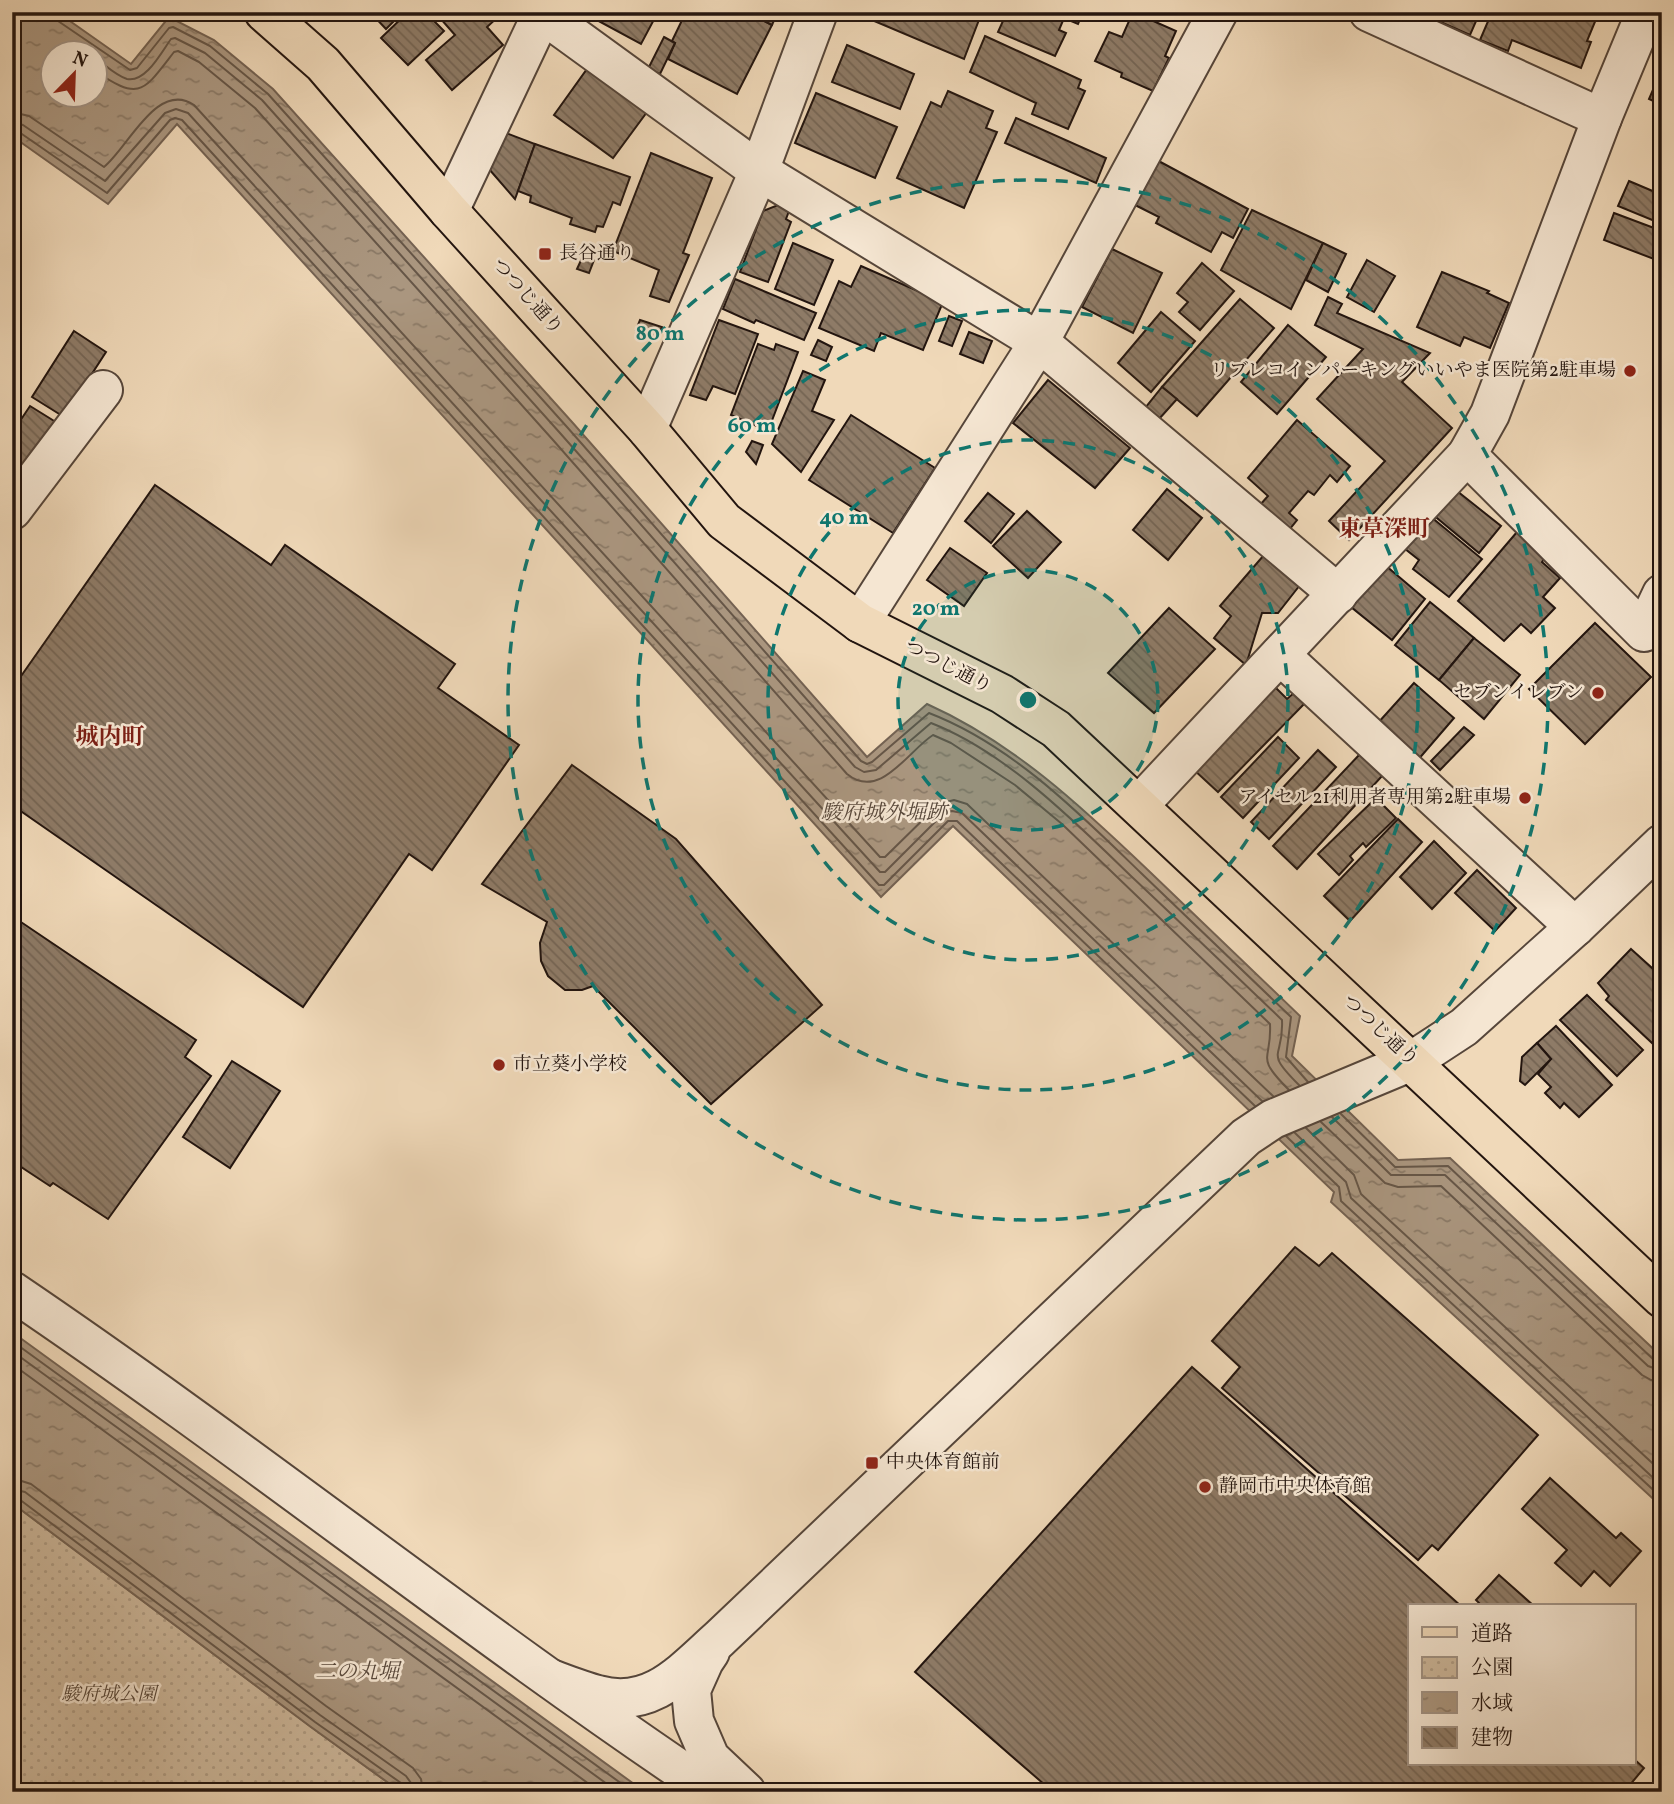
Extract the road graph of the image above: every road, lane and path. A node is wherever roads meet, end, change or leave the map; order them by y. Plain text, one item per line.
1 (264, 12) edge
2 (818, 12) edge
3 (1218, 12) edge
4 (1369, 12) edge
5 (1646, 12) edge
6 (542, 13) edge
7 (1602, 118) junction
8 (759, 172) junction
9 (449, 211) junction
10 (1039, 342) junction
11 (103, 390) dead end
12 (647, 429) junction
13 (1466, 455) junction
14 (12, 510) edge
15 (1338, 594) junction
16 (1662, 594) edge
17 (860, 623) junction
18 (1653, 640) edge
19 (1280, 655) junction
20 (1139, 805) junction
21 (1662, 844) edge
22 (1575, 927) junction
23 (1395, 1069) junction
24 (12, 1291) edge
25 (1662, 1298) edge
26 (719, 1639) junction
27 (551, 1679) junction
28 (713, 1792) edge
29 (746, 1792) edge

1 - 9 main road, つつじ通り
2 - 8 street
3 - 10 street
4 - 7 street
5 - 7 street
6 - 8 street
6 - 9 street
7 - 13 street
8 - 10 street
8 - 12 street
9 - 12 main road, つつじ通り
10 - 15 street
10 - 17 street
11 - 14 street
12 - 17 main road, つつじ通り
13 - 15 street
13 - 18 street
15 - 19 street
16 - 18 street
17 - 20 main road, つつじ通り
19 - 20 street
19 - 22 street
20 - 23 main road, つつじ通り
21 - 22 street
22 - 23 street
23 - 25 main road, つつじ通り
23 - 26 street
24 - 27 street
26 - 27 street
26 - 29 street
27 - 28 street

